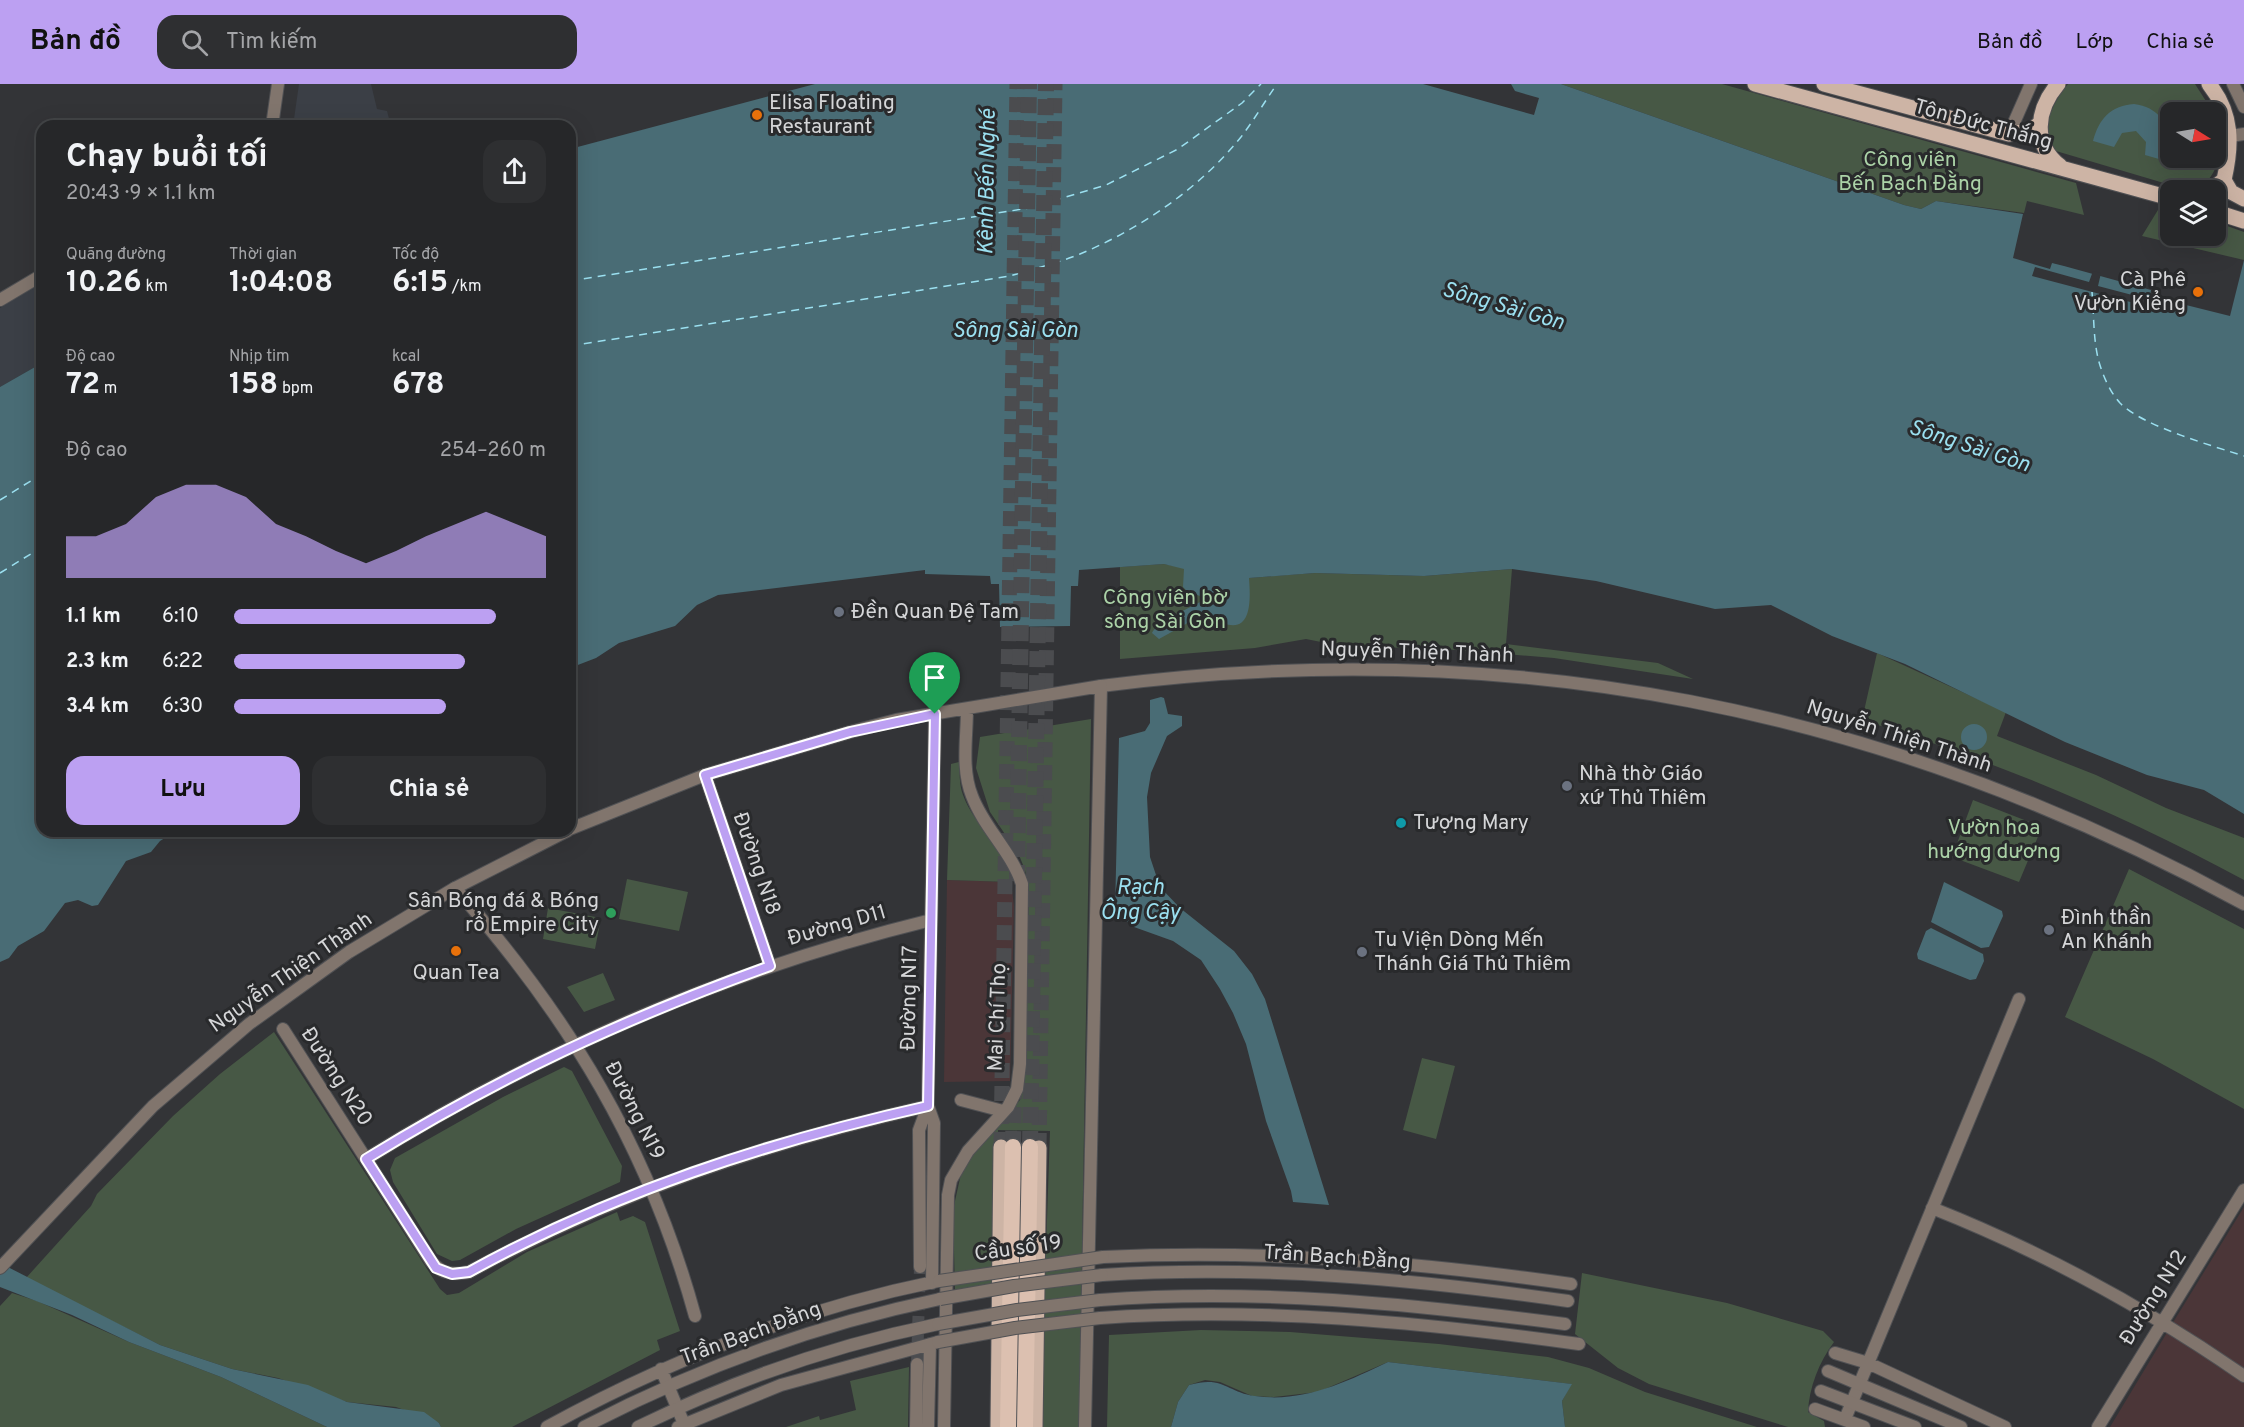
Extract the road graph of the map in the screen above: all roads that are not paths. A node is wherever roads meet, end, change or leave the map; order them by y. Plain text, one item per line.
1 (278, 84) edge
2 (1755, 84) edge
3 (1824, 84) edge
4 (2031, 84) edge
5 (2233, 84) edge
6 (2054, 85) edge
7 (2214, 86) edge
8 (2244, 106) edge
9 (273, 120) edge
10 (2039, 124) junction
11 (2009, 134) junction
12 (2237, 135) edge
13 (2062, 168) junction
14 (2224, 180) edge
15 (2226, 183) edge
16 (2160, 195) edge
17 (2244, 199) edge
18 (2226, 215) edge
19 (2244, 221) edge
20 (36, 279) edge
21 (0, 300) edge
22 (1101, 686) junction
23 (967, 709) junction
24 (935, 714) junction
25 (705, 775) junction
26 (576, 827) edge
27 (554, 837) edge
28 (455, 888) junction
29 (2244, 904) edge
30 (931, 920) junction
31 (770, 966) junction
32 (2019, 999) dead end
33 (283, 1029) dead end
34 (575, 1043) junction
35 (961, 1100) dead end
36 (928, 1106) junction
37 (1003, 1112) junction
38 (1007, 1147) joint
39 (1034, 1147) joint
40 (366, 1159) junction
41 (651, 1186) junction
42 (2244, 1190) edge
43 (1932, 1208) junction
44 (1123, 1256) junction
45 (1358, 1260) junction
46 (920, 1267) tunnel mouth
47 (0, 1268) edge
48 (1123, 1274) junction
49 (1102, 1275) joint
50 (1356, 1277) junction
51 (935, 1282) junction
52 (1571, 1284) dead end
53 (1123, 1298) junction
54 (940, 1299) joint
55 (1568, 1301) dead end
56 (1354, 1302) junction
57 (695, 1316) dead end
58 (1122, 1316) junction
59 (1352, 1319) junction
60 (2162, 1322) junction
61 (1565, 1324) dead end
62 (934, 1343) junction
63 (1579, 1344) dead end
64 (1834, 1353) dead end
65 (1868, 1363) junction
66 (917, 1364) tunnel mouth
67 (661, 1369) junction
68 (1828, 1371) dead end
69 (2244, 1376) edge
70 (1860, 1382) junction
71 (668, 1386) junction
72 (1821, 1391) dead end
73 (1852, 1402) junction
74 (677, 1408) junction
75 (1815, 1408) dead end
76 (1845, 1419) junction
77 (681, 1426) edge
78 (547, 1427) edge
79 (584, 1427) edge
80 (638, 1427) edge
81 (916, 1427) edge
82 (928, 1427) edge
83 (944, 1427) edge
84 (998, 1427) edge
85 (1008, 1427) edge
86 (1025, 1427) edge
87 (1035, 1427) edge
88 (1084, 1427) edge
89 (1864, 1427) edge
90 (1915, 1427) edge
91 (1961, 1427) edge
92 (2005, 1427) edge
93 (2098, 1427) edge

1 - 9 street
2 - 13 main road, Tôn Ðức Thắng
3 - 11 main road, Tôn Ðức Thắng
4 - 11 street
5 - 8 street
6 - 10 main road
7 - 12 main road
10 - 11 main road, Tôn Ðức Thắng
10 - 13 main road
12 - 14 main road
13 - 16 main road, Tôn Ðức Thắng
15 - 17 main road
18 - 19 main road
20 - 21 street
22 - 23 street, Nguyễn Thiện Thành
22 - 29 street, Nguyễn Thiện Thành
22 - 88 street
23 - 24 street, Nguyễn Thiện Thành
23 - 37 street, Mai Chí Thọ
24 - 25 street, Nguyễn Thiện Thành
24 - 30 street, Đường N17
25 - 26 street, Nguyễn Thiện Thành
25 - 31 street, Đường N18
27 - 28 street, Nguyễn Thiện Thành
28 - 34 street, Đường N19
28 - 47 street, Nguyễn Thiện Thành
30 - 31 street, Đường D11
30 - 36 street, Đường N17
31 - 34 street, Đường D11
32 - 43 street
33 - 40 street, Đường N20
34 - 40 street, Đường D11
34 - 41 street, Đường N19
35 - 37 street
36 - 41 street
36 - 46 street
36 - 51 street, Đường N17
37 - 83 street, Mai Chí Thọ
38 - 84 main road
38 - 85 highway
39 - 86 highway
39 - 87 main road
40 - 41 street, Đường N20
41 - 57 street, Đường N19
42 - 60 street, Đường N12
43 - 60 street
43 - 65 street
44 - 45 street, Cầu số 19
44 - 48 street
44 - 51 street, Cầu số 19, bridge
45 - 50 street
45 - 52 street, Cầu số 19
48 - 49 street, Trần Bạch Đằng
48 - 50 street, Trần Bạch Đằng
49 - 54 street, Cầu số 19, bridge
50 - 55 street, Trần Bạch Đằng
51 - 67 street, Cầu số 19
53 - 56 street, Trần Bạch Đằng
53 - 58 street
53 - 74 street, Trần Bạch Đằng, bridge
54 - 71 street, Trần Bạch Đằng
56 - 59 street
56 - 61 street, Trần Bạch Đằng
58 - 59 street
58 - 62 street, bridge
59 - 63 street
60 - 69 street
60 - 93 street, Đường N12
62 - 77 street
62 - 82 street
64 - 65 street
65 - 70 street
65 - 92 street
66 - 81 street
67 - 71 street
67 - 78 street, Cầu số 19
68 - 70 street
70 - 73 street
70 - 91 street
71 - 74 street
71 - 79 street, Trần Bạch Đằng
72 - 73 street
73 - 76 street
73 - 90 street
74 - 77 street
74 - 80 street, Trần Bạch Đằng
75 - 76 street
76 - 89 street

